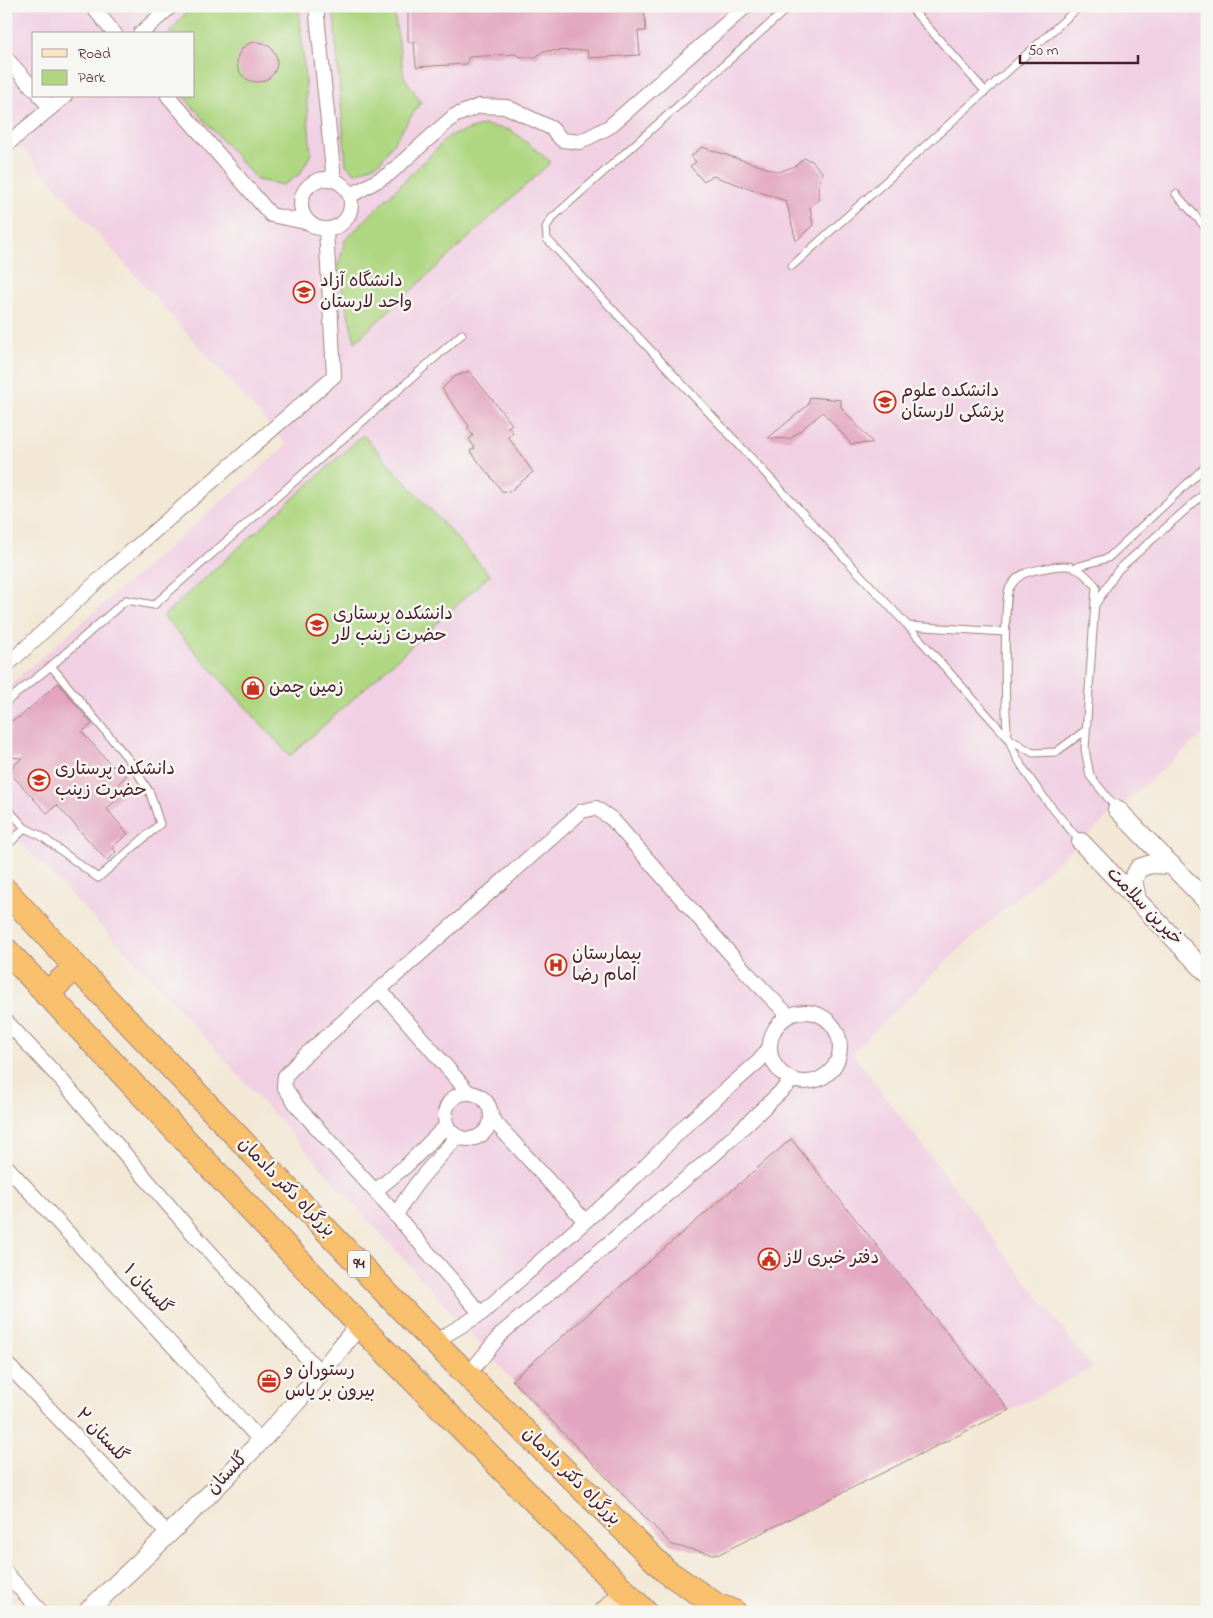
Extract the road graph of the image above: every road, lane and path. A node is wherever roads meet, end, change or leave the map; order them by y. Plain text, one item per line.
1 (92, 6) edge
2 (171, 6) edge
3 (316, 6) edge
4 (790, 6) edge
5 (909, 6) edge
6 (1080, 6) edge
7 (744, 7) edge
8 (113, 32) edge
9 (142, 32) edge
10 (6, 58) edge
11 (32, 87) edge
12 (985, 92) junction
13 (42, 98) edge
14 (62, 98) edge
15 (170, 98) edge
16 (50, 108) junction
17 (6, 145) edge
18 (334, 180) junction
19 (1176, 194) dead end
20 (350, 196) junction
21 (310, 222) junction
22 (326, 228) junction
23 (1207, 229) edge
24 (792, 266) dead end
25 (462, 334) dead end
26 (1207, 465) edge
27 (1207, 491) edge
28 (1074, 568) junction
29 (1094, 605) junction
30 (908, 626) junction
31 (1005, 632) junction
32 (6, 666) edge
33 (51, 666) junction
34 (6, 702) edge
35 (1086, 730) junction
36 (1008, 738) junction
37 (6, 807) edge
38 (1117, 809) joint
39 (25, 828) junction
40 (1080, 842) joint
41 (6, 847) edge
42 (1172, 865) junction
43 (6, 891) edge
44 (1137, 900) junction
45 (1207, 902) edge
46 (6, 950) edge
47 (76, 967) junction
48 (1207, 973) edge
49 (379, 989) junction
50 (46, 994) junction
51 (789, 1016) junction
52 (6, 1021) edge
53 (770, 1043) junction
54 (793, 1080) junction
55 (469, 1093) junction
56 (492, 1118) junction
57 (446, 1126) junction
58 (457, 1137) junction
59 (6, 1166) edge
60 (375, 1191) junction
61 (396, 1216) junction
62 (585, 1221) junction
63 (481, 1314) junction
64 (359, 1325) junction
65 (434, 1342) junction
66 (6, 1363) edge
67 (320, 1372) junction
68 (468, 1375) junction
69 (260, 1440) junction
70 (168, 1535) junction
71 (6, 1573) edge
72 (626, 1591) junction
73 (40, 1612) edge
74 (86, 1612) edge
75 (604, 1612) edge
76 (645, 1612) edge
77 (734, 1612) edge

1 - 8 street
2 - 9 street
3 - 18 street
4 - 30 lane
5 - 12 lane
6 - 12 lane
7 - 20 street
10 - 11 street
12 - 24 lane
13 - 16 street
14 - 16 street
15 - 21 street
16 - 17 street
18 - 20 street
18 - 21 street
19 - 23 lane
20 - 22 street
21 - 22 street
22 - 32 street
25 - 33 lane
26 - 28 lane
27 - 29 lane
28 - 29 lane
28 - 31 lane
29 - 35 lane
30 - 31 lane
30 - 36 lane
31 - 36 lane
33 - 34 lane
33 - 39 lane
35 - 36 lane
35 - 38 lane
36 - 40 lane
37 - 39 lane
38 - 42 street
39 - 41 lane
40 - 44 street, خیرین سلامت
42 - 44 street
42 - 45 street
43 - 47 highway, بزرگراه دکتر دادمان / 94
44 - 48 street, خیرین سلامت
46 - 50 highway, 94
47 - 50 highway
47 - 65 highway, بزرگراه دکتر دادمان / 94
49 - 51 street
49 - 55 street
49 - 60 street
50 - 64 highway, 94
51 - 53 street
51 - 54 street
52 - 67 street
53 - 54 street
53 - 62 street
54 - 68 street
55 - 56 street
55 - 57 street
56 - 58 street
56 - 62 street
57 - 58 street
57 - 60 street
58 - 61 street
59 - 69 street, گلستان ۱
60 - 61 street
61 - 63 street
62 - 63 street
63 - 65 street
64 - 67 street, گلستان
64 - 72 highway, 94
65 - 68 highway, بزرگراه دکتر دادمان / 94
66 - 70 street, گلستان ۲
67 - 69 street, گلستان
68 - 77 highway, بزرگراه دکتر دادمان / 94
69 - 70 street, گلستان
70 - 74 street, گلستان
71 - 73 street
72 - 75 main road
72 - 76 highway, 94

